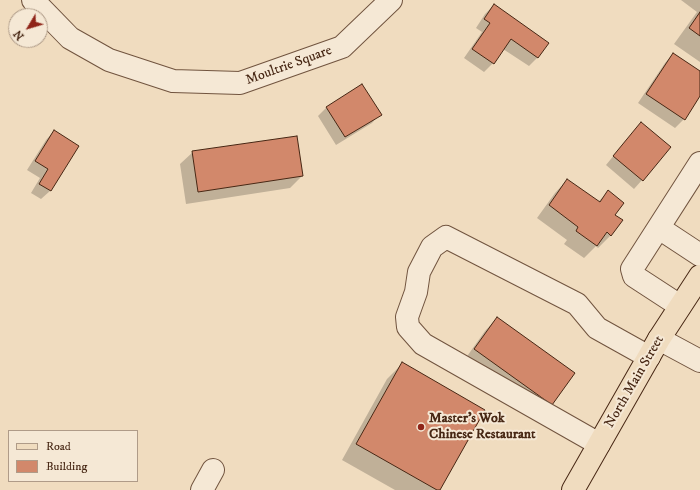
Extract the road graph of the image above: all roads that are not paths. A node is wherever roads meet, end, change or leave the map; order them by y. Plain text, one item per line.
1 (33, 0) edge
2 (386, 2) edge
3 (700, 163) edge
4 (659, 228) junction
5 (700, 255) edge
6 (700, 276) edge
7 (680, 306) junction
8 (654, 348) junction
9 (700, 361) edge
10 (599, 444) junction
11 (213, 470) dead end
12 (202, 490) edge
13 (573, 490) edge

1 - 2 street, Moultrie Square
3 - 4 street
4 - 5 street
4 - 7 street
6 - 7 main road, North Main Street
7 - 8 main road, North Main Street
8 - 9 street
8 - 10 main road, North Main Street
8 - 10 street
10 - 13 main road, North Main Street
11 - 12 street

